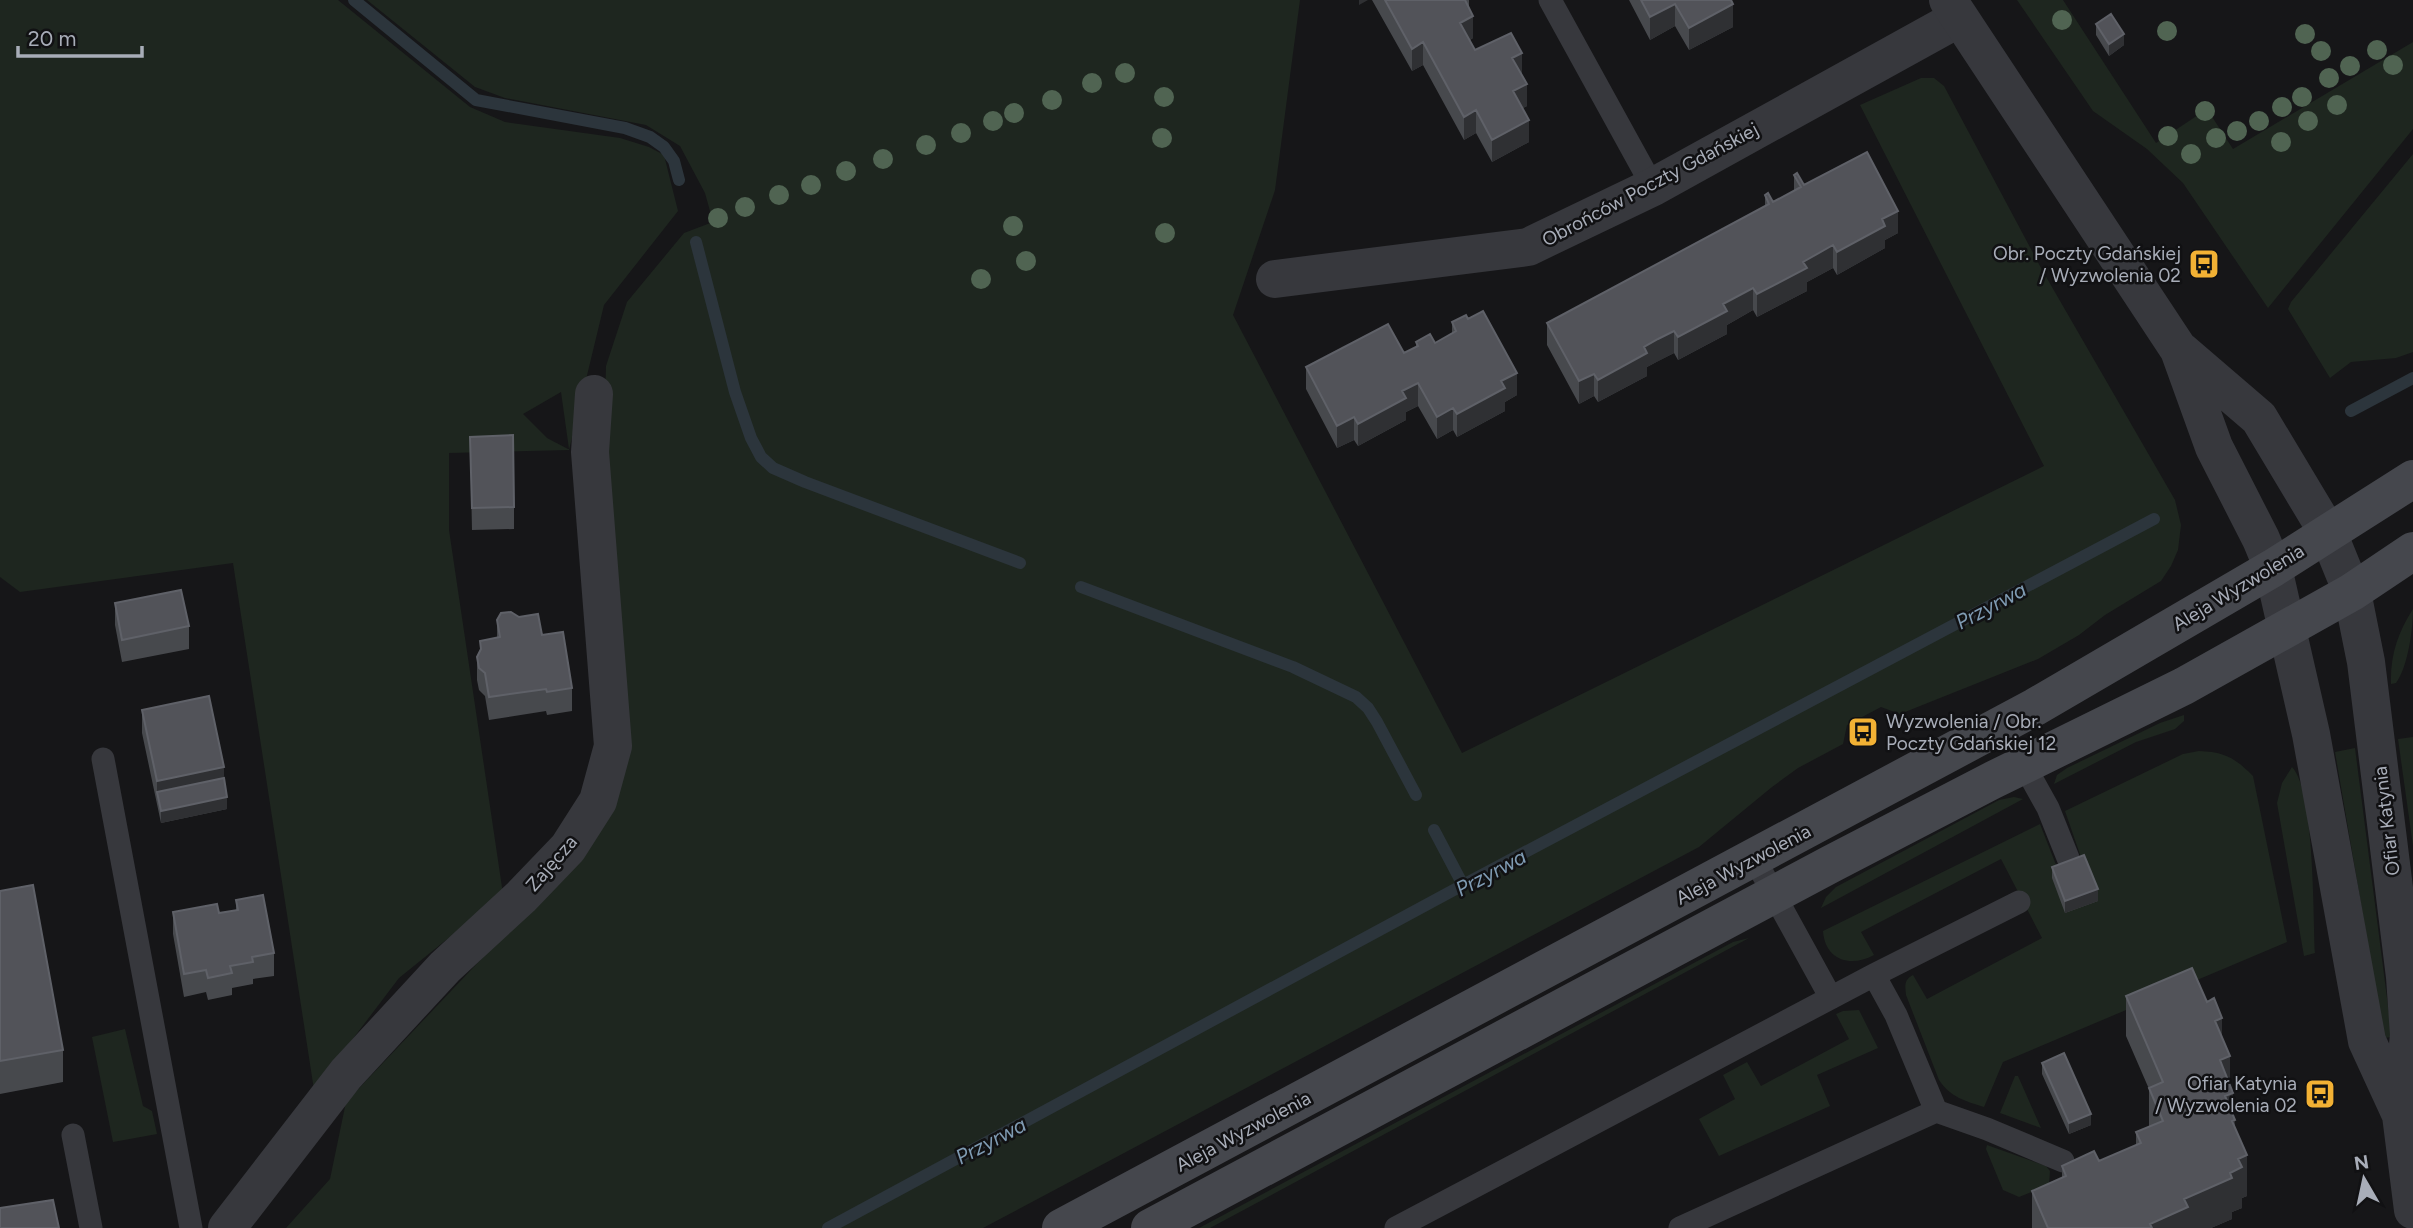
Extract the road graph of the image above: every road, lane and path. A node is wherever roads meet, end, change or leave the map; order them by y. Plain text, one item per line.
1 (1550, 0) edge
2 (1953, 9) edge
3 (1653, 187) junction
4 (1275, 279) dead end
5 (2179, 350) junction
6 (594, 394) dead end
7 (2413, 479) edge
8 (2328, 533) junction
9 (2413, 551) edge
10 (2273, 568) junction
11 (2352, 592) junction
12 (2287, 628) junction
13 (103, 759) dead end
14 (2024, 765) junction
15 (1754, 858) junction
16 (2068, 858) edge
17 (1774, 896) junction
18 (2019, 902) dead end
19 (1874, 975) junction
20 (1831, 998) junction
21 (2411, 1035) edge
22 (1936, 1111) junction
23 (2401, 1115) junction
24 (73, 1135) dead end
25 (2063, 1161) dead end
26 (2413, 1210) edge
27 (91, 1228) edge
28 (191, 1228) edge
29 (228, 1228) edge
30 (1062, 1228) edge
31 (1150, 1228) edge
32 (1396, 1228) edge
33 (1680, 1228) edge

1 - 3 lane
2 - 3 street, Obrońców Poczty Gdańskiej
2 - 5 street, Obrońców Poczty Gdańskiej
3 - 4 street, Obrońców Poczty Gdańskiej
5 - 8 street, Obrońców Poczty Gdańskiej
5 - 10 street, Obrońców Poczty Gdańskiej
6 - 29 street, Zajęcza
7 - 8 main road, Aleja Wyzwolenia
8 - 10 main road, Aleja Wyzwolenia
8 - 11 street, Ofiar Katynia
9 - 11 main road
10 - 12 street, Ofiar Katynia
10 - 15 main road, Aleja Wyzwolenia
11 - 12 main road
11 - 21 street, Ofiar Katynia
12 - 14 main road
12 - 23 street, Ofiar Katynia
13 - 28 lane
14 - 16 lane
14 - 17 main road
15 - 17 lane
15 - 30 main road, Aleja Wyzwolenia
17 - 20 lane
17 - 31 main road
18 - 19 lane
19 - 20 lane
19 - 22 lane
20 - 32 lane
21 - 23 street, Ofiar Katynia
22 - 25 lane
22 - 33 lane
23 - 26 street, Ofiar Katynia
24 - 27 lane

